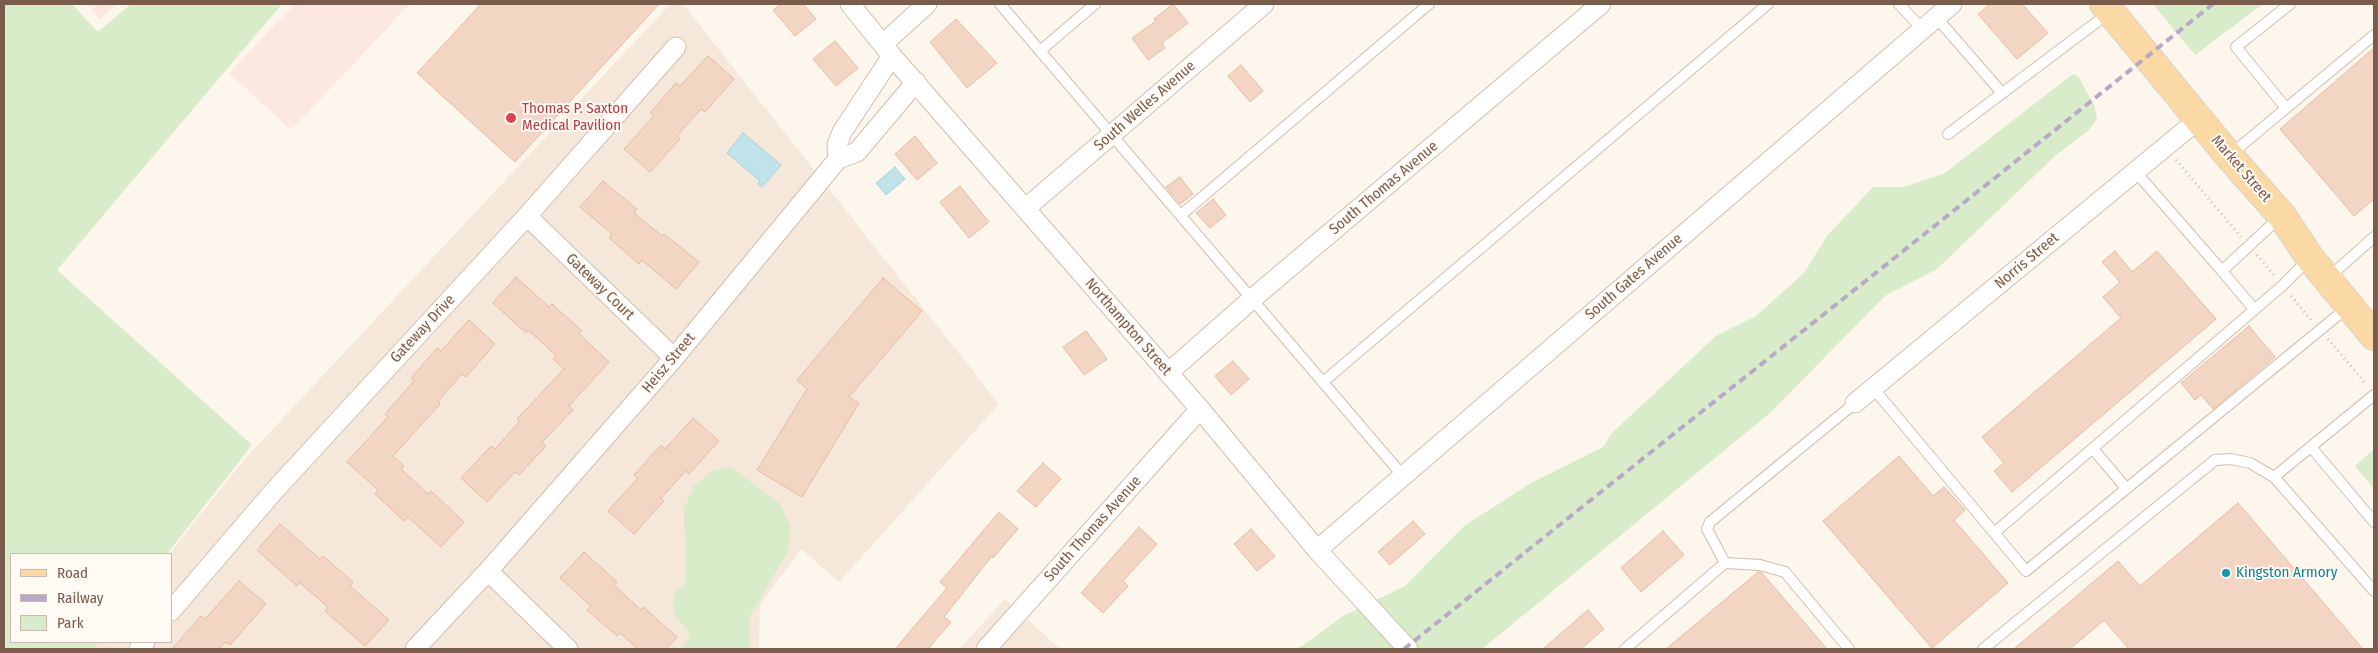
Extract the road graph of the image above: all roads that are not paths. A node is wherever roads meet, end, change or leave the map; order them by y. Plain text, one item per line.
1 (850, 4) edge
2 (928, 4) edge
3 (1000, 4) edge
4 (1095, 4) edge
5 (1264, 4) edge
6 (1429, 4) edge
7 (1601, 4) edge
8 (1768, 4) edge
9 (1899, 4) edge
10 (1952, 4) edge
11 (2290, 4) edge
12 (2108, 8) edge
13 (1936, 17) junction
14 (1922, 29) junction
15 (2374, 35) edge
16 (676, 48) dead end
17 (887, 50) junction
18 (1040, 50) junction
19 (916, 82) junction
20 (2002, 93) junction
21 (2286, 108) junction
22 (2199, 119) junction
23 (1948, 134) dead end
24 (1112, 135) junction
25 (2229, 156) junction
26 (838, 159) junction
27 (2134, 171) junction
28 (1026, 208) junction
29 (1180, 215) junction
30 (527, 216) junction
31 (2282, 216) junction
32 (2374, 237) edge
33 (2319, 268) junction
34 (2222, 271) junction
35 (1252, 300) junction
36 (2348, 307) junction
37 (2254, 309) junction
38 (2374, 336) edge
39 (674, 358) junction
40 (1168, 374) junction
41 (1323, 382) junction
42 (1873, 388) junction
43 (2371, 391) edge
44 (1855, 403) joint
45 (1200, 409) junction
46 (2311, 447) junction
47 (2093, 449) junction
48 (1402, 476) junction
49 (2274, 477) junction
50 (2126, 488) junction
51 (2374, 522) edge
52 (1994, 533) junction
53 (1317, 550) junction
54 (1725, 563) junction
55 (488, 571) junction
56 (2374, 591) edge
57 (172, 610) edge
58 (415, 649) edge
59 (568, 649) edge
60 (986, 649) edge
61 (1408, 649) edge
62 (1625, 649) edge
63 (1849, 649) edge
64 (1983, 649) edge

1 - 17 street, Northampton Street
2 - 17 street
3 - 18 lane
4 - 18 lane
5 - 24 street, South Welles Avenue
6 - 29 lane
7 - 35 street, South Thomas Avenue
8 - 41 lane
9 - 14 lane
10 - 13 street, South Gates Avenue
11 - 21 lane
12 - 20 lane
12 - 22 main road, Market Street
13 - 14 street, South Gates Avenue
13 - 20 lane
14 - 48 street, South Gates Avenue
15 - 21 lane
16 - 30 street, Gateway Drive
17 - 19 street, Northampton Street
17 - 26 street
18 - 24 lane
19 - 26 street
19 - 28 street, Northampton Street
20 - 23 lane
21 - 25 lane
22 - 25 main road, Market Street
22 - 27 street, Norris Street
24 - 28 street, South Welles Avenue
24 - 29 lane
25 - 31 main road, Market Street
26 - 39 street, Heisz Street
27 - 34 lane
27 - 42 street, Norris Street
28 - 40 street, Northampton Street
29 - 35 lane
30 - 39 street, Gateway Court
30 - 57 street, Gateway Drive
31 - 33 main road, Market Street
31 - 34 lane
32 - 33 lane
33 - 36 main road, Market Street
33 - 37 lane
34 - 37 lane
35 - 40 street, South Thomas Avenue
35 - 41 lane
36 - 38 main road, Market Street
36 - 50 lane
37 - 47 lane
39 - 55 street, Heisz Street
40 - 45 street, Northampton Street
41 - 48 lane
42 - 44 street, Norris Street
42 - 52 lane
43 - 46 lane
44 - 54 lane
45 - 53 street, Northampton Street
45 - 60 street, South Thomas Avenue
46 - 49 lane
46 - 51 lane
47 - 50 lane
47 - 52 lane
48 - 53 street, South Gates Avenue
49 - 56 lane
49 - 64 lane
50 - 52 lane
53 - 61 street, Northampton Street
54 - 62 lane
54 - 63 lane
55 - 58 street, Heisz Street
55 - 59 street

